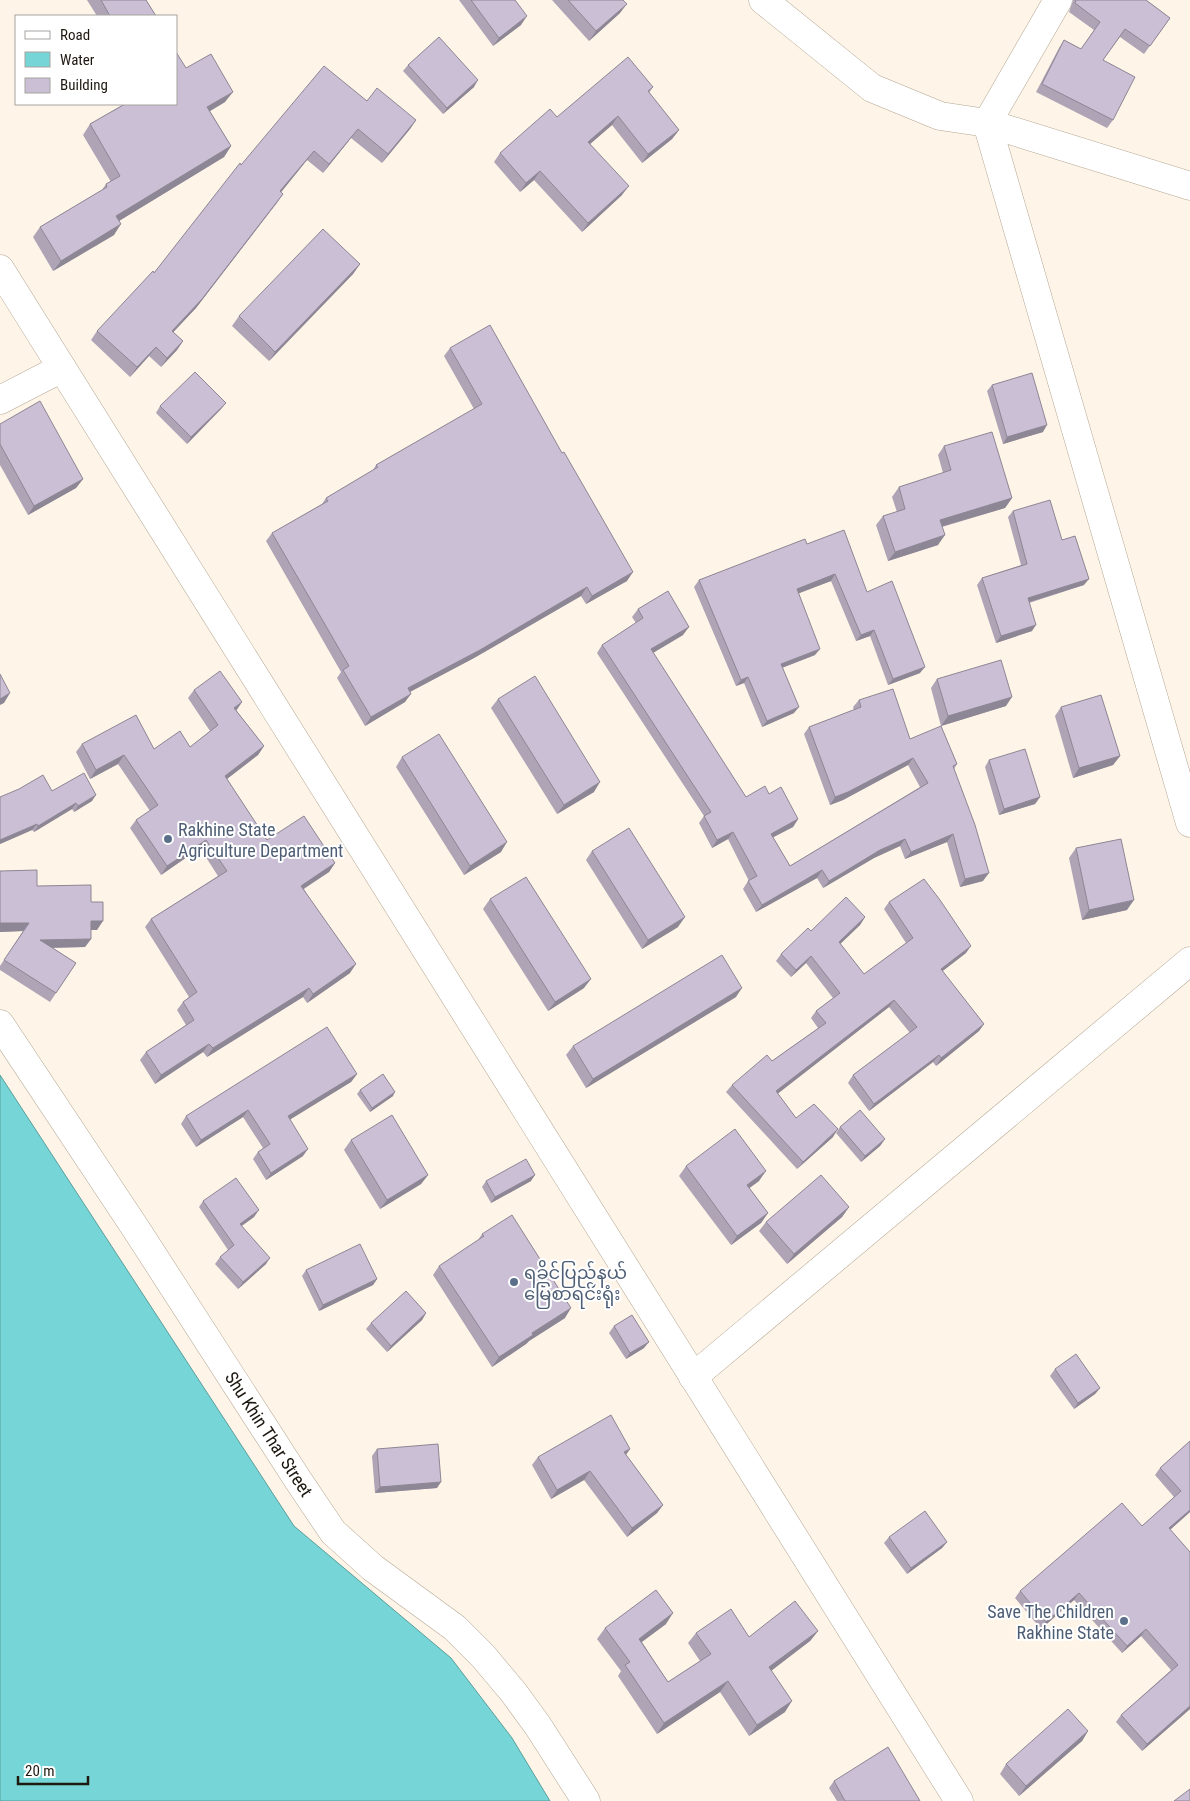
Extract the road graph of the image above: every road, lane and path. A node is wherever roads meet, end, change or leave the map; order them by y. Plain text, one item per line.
1 (763, 0) edge
2 (1058, 0) edge
3 (987, 123) junction
4 (1190, 186) edge
5 (0, 269) edge
6 (62, 368) junction
7 (0, 400) edge
8 (1190, 823) edge
9 (1190, 961) edge
10 (0, 1024) edge
11 (693, 1377) junction
12 (586, 1801) edge
13 (959, 1801) edge

1 - 3 street
2 - 3 street
3 - 4 street
3 - 8 street
5 - 6 street
6 - 7 street
6 - 11 street
9 - 11 street
10 - 12 street, Shu Khin Thar Street
11 - 13 street

